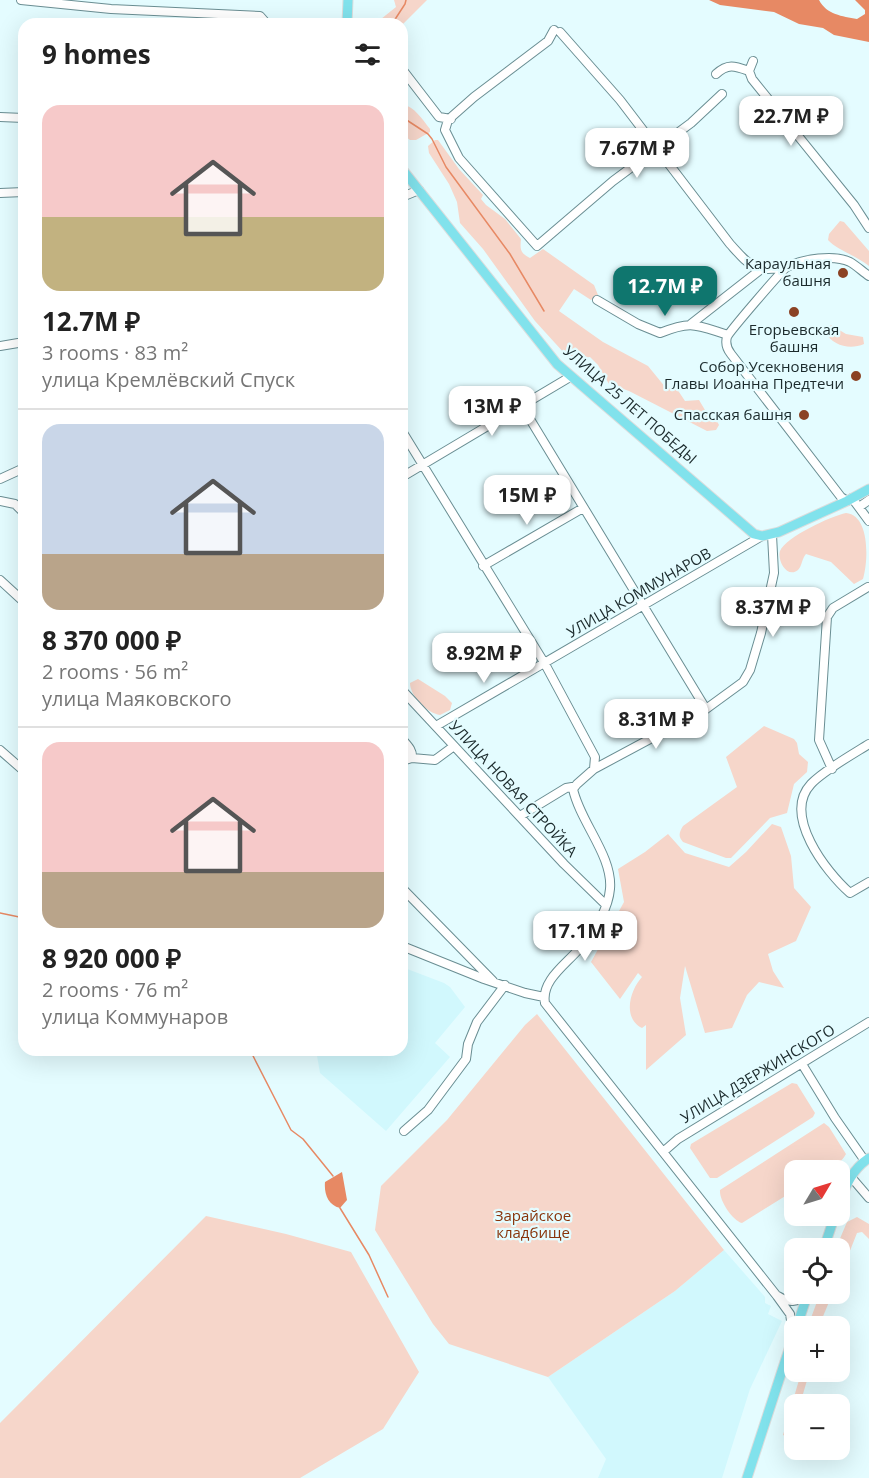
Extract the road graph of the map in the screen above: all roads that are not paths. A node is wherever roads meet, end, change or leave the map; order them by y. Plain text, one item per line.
1 (21, 0) edge
2 (348, 0) edge
3 (262, 18) edge
4 (347, 18) edge
5 (753, 61) dead end
6 (749, 71) junction
7 (716, 74) dead end
8 (408, 77) edge
9 (722, 94) dead end
10 (0, 117) edge
11 (18, 118) edge
12 (450, 120) junction
13 (658, 148) junction
14 (408, 176) edge
15 (419, 190) junction
16 (18, 192) edge
17 (0, 193) edge
18 (408, 195) edge
19 (869, 228) edge
20 (789, 266) junction
21 (760, 270) junction
22 (869, 276) edge
23 (597, 300) dead end
24 (691, 324) junction
25 (728, 335) junction
26 (18, 343) edge
27 (0, 346) edge
28 (570, 377) junction
29 (522, 406) junction
30 (408, 441) edge
31 (422, 465) junction
32 (18, 471) edge
33 (408, 473) edge
34 (0, 479) edge
35 (869, 489) edge
36 (850, 500) junction
37 (869, 500) edge
38 (0, 501) edge
39 (18, 507) edge
40 (859, 507) junction
41 (582, 508) junction
42 (869, 521) edge
43 (772, 535) junction
44 (762, 536) junction
45 (483, 566) junction
46 (0, 580) edge
47 (869, 587) edge
48 (18, 596) edge
49 (644, 605) junction
50 (545, 664) junction
51 (408, 696) edge
52 (706, 709) junction
53 (436, 726) junction
54 (869, 744) edge
55 (408, 746) edge
56 (454, 746) junction
57 (0, 750) edge
58 (412, 758) junction
59 (408, 759) edge
60 (18, 766) edge
61 (832, 769) junction
62 (594, 770) junction
63 (573, 789) junction
64 (520, 816) junction
65 (869, 882) edge
66 (408, 894) edge
67 (606, 905) junction
68 (408, 948) edge
69 (493, 982) junction
70 (505, 985) junction
71 (544, 997) junction
72 (869, 1022) edge
73 (802, 1064) junction
74 (404, 1131) dead end
75 (663, 1152) junction
76 (867, 1160) edge
77 (851, 1177) joint
78 (869, 1198) edge
79 (777, 1296) junction
80 (784, 1300) edge
81 (791, 1316) edge
82 (784, 1365) edge
83 (747, 1478) edge

1 - 3 street
2 - 4 main road
5 - 6 street
6 - 7 street
6 - 19 street
8 - 12 street
9 - 13 street
10 - 11 street
12 - 13 street
12 - 13 street
13 - 21 street
14 - 15 main road, УЛИЦА 25 ЛЕТ ПОБЕДЫ
15 - 18 street
15 - 28 main road, УЛИЦА 25 ЛЕТ ПОБЕДЫ
16 - 17 street
20 - 21 street
20 - 22 street
20 - 25 street
21 - 24 street
23 - 24 street
24 - 25 street
25 - 36 street
26 - 27 street
28 - 29 street
28 - 44 main road, УЛИЦА 25 ЛЕТ ПОБЕДЫ
29 - 31 street
29 - 41 street
30 - 31 street
31 - 33 street
31 - 45 street
32 - 34 street
35 - 36 main road
36 - 40 street
36 - 43 main road
37 - 40 street
38 - 39 street
40 - 42 street
41 - 45 street
41 - 49 street
43 - 44 main road
43 - 52 street
44 - 49 street, УЛИЦА КОММУНАРОВ
45 - 50 street
46 - 48 street
47 - 61 street
49 - 50 street, УЛИЦА КОММУНАРОВ
49 - 52 street
50 - 53 street, УЛИЦА КОММУНАРОВ
50 - 62 street
51 - 53 street, УЛИЦА НОВАЯ СТРОЙКА
52 - 62 street
53 - 56 street, УЛИЦА НОВАЯ СТРОЙКА
54 - 61 street
55 - 58 street
56 - 58 street
56 - 64 street, УЛИЦА НОВАЯ СТРОЙКА
57 - 60 street
58 - 59 street
61 - 65 street
62 - 63 street
63 - 64 street
63 - 67 street
64 - 67 street, УЛИЦА НОВАЯ СТРОЙКА
66 - 69 street
67 - 71 street
68 - 69 street
69 - 70 street
70 - 71 street
70 - 74 street
71 - 75 street
72 - 73 street, УЛИЦА ДЗЕРЖИНСКОГО
73 - 75 street, УЛИЦА ДЗЕРЖИНСКОГО
73 - 76 street
75 - 79 street
76 - 77 main road
77 - 78 street
79 - 80 street
79 - 81 street
82 - 83 main road

